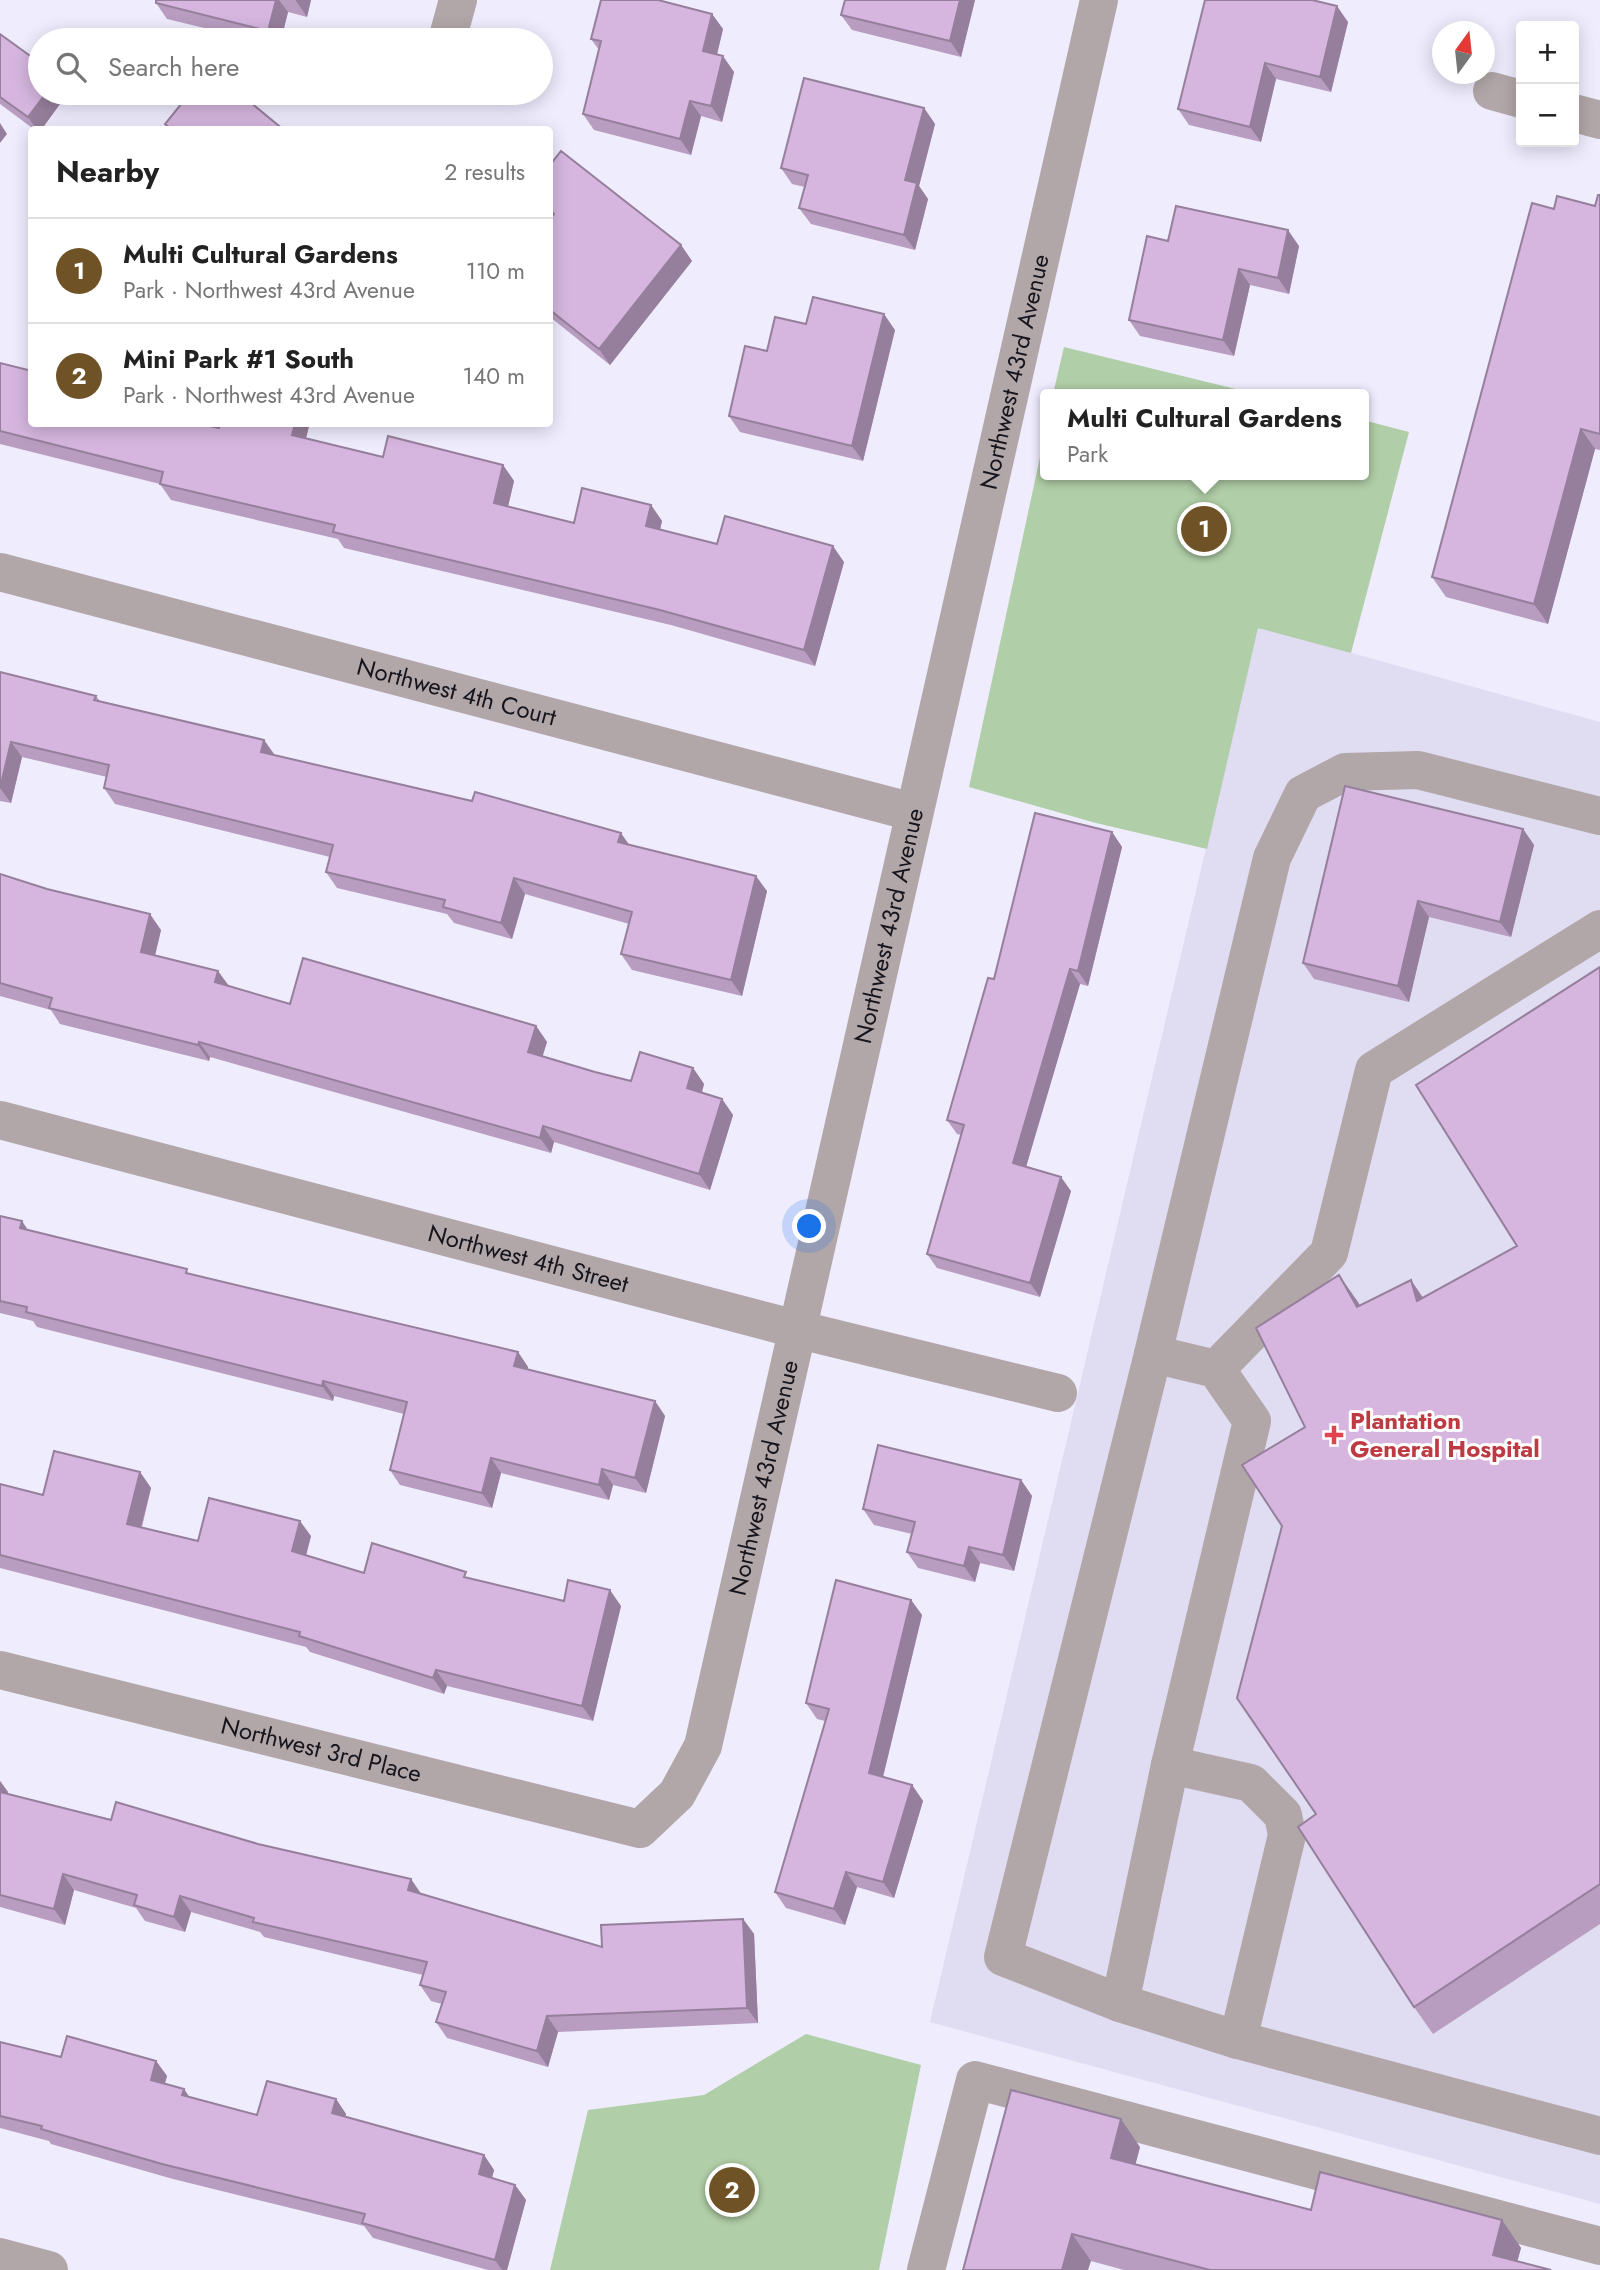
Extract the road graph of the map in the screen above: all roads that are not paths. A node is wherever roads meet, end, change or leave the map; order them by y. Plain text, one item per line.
1 (458, 0) edge
2 (1099, 0) edge
3 (450, 28) edge
4 (1579, 114) edge
5 (1600, 120) edge
6 (0, 572) edge
7 (913, 812) junction
8 (1600, 816) edge
9 (1600, 929) edge
10 (0, 1120) edge
11 (796, 1329) junction
12 (1153, 1354) junction
13 (1216, 1369) junction
14 (1058, 1394) dead end
15 (0, 1670) edge
16 (1170, 1765) junction
17 (640, 1829) joint
18 (1120, 2003) junction
19 (1238, 2040) junction
20 (1600, 2136) edge
21 (1600, 2246) edge
22 (926, 2270) edge

1 - 3 street
2 - 7 street, Northwest 43rd Avenue
4 - 5 street
6 - 7 street, Northwest 4th Court
7 - 11 street, Northwest 43rd Avenue
8 - 12 street
9 - 13 street
10 - 11 street, Northwest 4th Street
11 - 14 street, Northwest 4th Street
11 - 17 street, Northwest 43rd Avenue
12 - 13 street
12 - 18 street
13 - 16 street
15 - 17 street, Northwest 3rd Place
16 - 18 street
16 - 19 street
18 - 19 street
19 - 20 street
21 - 22 street

